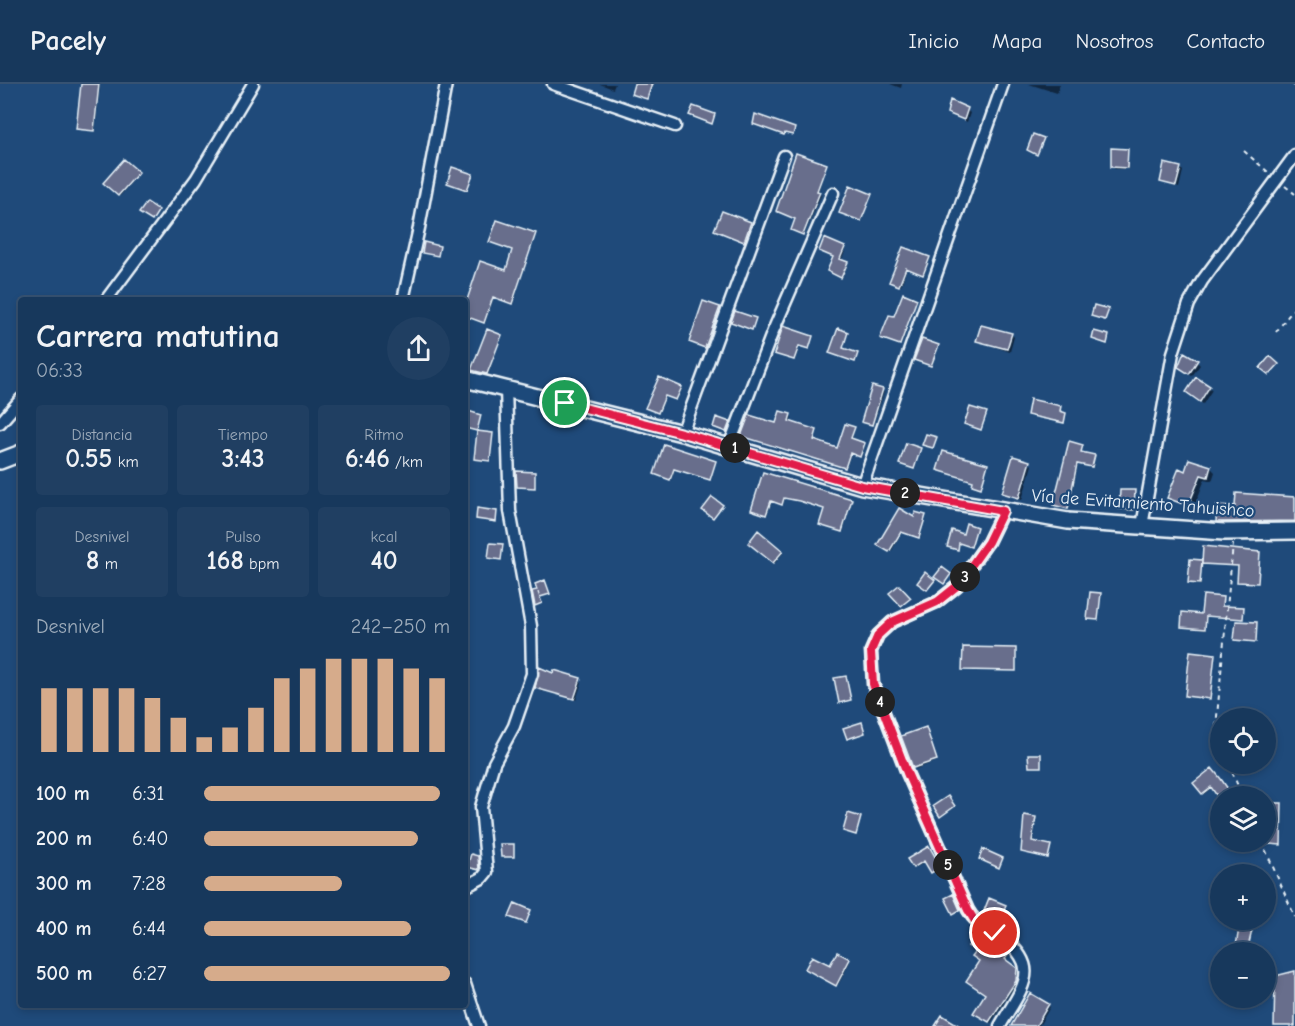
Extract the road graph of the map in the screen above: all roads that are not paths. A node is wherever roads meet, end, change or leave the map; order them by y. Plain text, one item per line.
1 (253, 84) edge
2 (446, 84) edge
3 (553, 84) edge
4 (1003, 84) edge
5 (675, 126) dead end
6 (1295, 155) edge
7 (784, 156) dead end
8 (833, 193) dead end
9 (108, 297) edge
10 (404, 297) edge
11 (468, 380) edge
12 (506, 389) junction
13 (18, 402) edge
14 (0, 423) edge
15 (682, 433) junction
16 (729, 446) junction
17 (18, 454) edge
18 (0, 461) edge
19 (862, 486) junction
20 (1003, 511) junction
21 (1142, 526) junction
22 (1295, 531) edge
23 (468, 885) edge
24 (468, 992) edge
25 (480, 1026) edge
26 (1000, 1026) edge

1 - 9 street
2 - 10 street
3 - 5 street
4 - 19 street
6 - 21 street
7 - 15 street
8 - 16 street
11 - 12 main road, Vía de Evitamiento Tahuishco
12 - 15 main road, Vía de Evitamiento Tahuishco
12 - 23 street
13 - 14 street
15 - 16 main road, Vía de Evitamiento Tahuishco
16 - 19 main road, Vía de Evitamiento Tahuishco
17 - 18 main road
19 - 20 main road, Vía de Evitamiento Tahuishco
20 - 21 main road, Vía de Evitamiento Tahuishco
20 - 26 street
21 - 22 main road, Vía de Evitamiento Tahuishco
24 - 25 street

